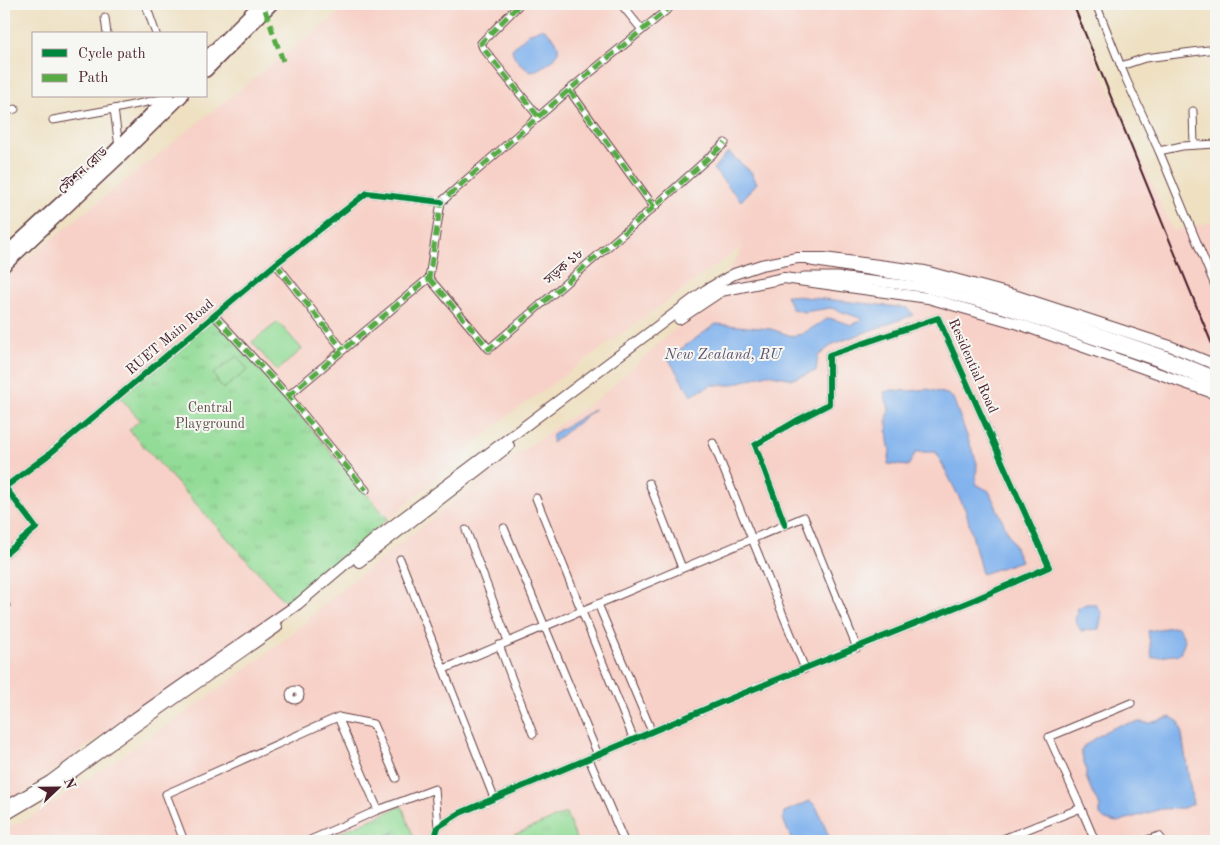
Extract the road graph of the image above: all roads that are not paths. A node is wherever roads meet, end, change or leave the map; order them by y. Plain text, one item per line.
1 (260, 4) edge
2 (272, 4) edge
3 (621, 4) edge
4 (674, 4) edge
5 (1096, 4) edge
6 (518, 6) dead end
7 (148, 8) dead end
8 (105, 18) dead end
9 (642, 30) junction
10 (107, 32) edge
11 (155, 32) edge
12 (1216, 49) edge
13 (208, 56) edge
14 (1121, 66) junction
15 (208, 69) edge
16 (569, 90) junction
17 (167, 98) edge
18 (180, 98) edge
19 (147, 99) edge
20 (15, 108) dead end
21 (114, 109) junction
22 (1193, 111) dead end
23 (4, 112) edge
24 (538, 116) junction
25 (53, 120) dead end
26 (725, 143) dead end
27 (1216, 144) edge
28 (1194, 145) junction
29 (119, 147) junction
30 (1160, 151) junction
31 (441, 202) junction
32 (654, 207) junction
33 (4, 255) edge
34 (796, 258) junction
35 (276, 264) junction
36 (4, 266) edge
37 (429, 278) junction
38 (784, 278) junction
39 (1216, 288) edge
40 (214, 316) junction
41 (343, 350) junction
42 (1216, 365) edge
43 (1216, 376) edge
44 (1216, 384) edge
45 (1216, 394) edge
46 (288, 396) junction
47 (713, 443) dead end
48 (649, 483) dead end
49 (4, 487) edge
50 (366, 490) dead end
51 (536, 498) dead end
52 (785, 525) junction
53 (504, 528) dead end
54 (466, 530) dead end
55 (752, 539) junction
56 (4, 555) edge
57 (400, 559) dead end
58 (682, 568) junction
59 (598, 604) junction
60 (582, 610) junction
61 (545, 626) junction
62 (508, 642) junction
63 (499, 645) junction
64 (857, 648) junction
65 (444, 668) junction
66 (805, 669) junction
67 (1131, 703) dead end
68 (338, 717) junction
69 (649, 725) dead end
70 (533, 734) dead end
71 (634, 740) junction
72 (598, 755) junction
73 (589, 759) junction
74 (396, 778) dead end
75 (494, 798) junction
76 (4, 808) edge
77 (1081, 808) junction
78 (378, 810) junction
79 (4, 816) edge
80 (438, 826) junction
81 (184, 841) edge
82 (308, 841) edge
83 (434, 841) edge
84 (624, 841) edge
85 (998, 841) edge
86 (1095, 841) edge
87 (1144, 841) edge
88 (1163, 841) edge

1 - 13 main road
2 - 15 main road
3 - 9 street
4 - 9 street
5 - 14 street
6 - 24 street
7 - 11 street
8 - 10 street
9 - 16 street
12 - 14 street
14 - 30 street
16 - 24 street
16 - 32 street
17 - 29 main road, স্টেশন রোড
18 - 36 main road, স্টেশন রোড
19 - 21 street
20 - 23 street
21 - 25 street
21 - 29 street
22 - 28 street
24 - 31 street
26 - 32 street, সড়ক ১৮
27 - 28 street
28 - 30 street
29 - 33 main road, স্টেশন রোড
30 - 39 street
31 - 35 street, RUET Main Road
31 - 37 street
32 - 37 street, সড়ক ১৮
34 - 42 main road
34 - 43 street
34 - 76 main road
35 - 40 street, RUET Main Road
35 - 41 street
37 - 41 street
38 - 44 street
38 - 45 main road
38 - 79 main road
40 - 46 street
40 - 49 street, RUET Main Road
41 - 46 street
46 - 50 street
47 - 55 street
48 - 58 street
49 - 56 street, RUET Main Road
51 - 60 street
52 - 55 street
52 - 64 street
52 - 64 street, Residential Road
53 - 61 street
54 - 62 street
55 - 58 street
55 - 66 street
57 - 65 street
58 - 59 street
59 - 60 street
59 - 69 street
60 - 61 street
60 - 71 street
61 - 62 street
61 - 72 street
62 - 63 street
63 - 65 street
63 - 70 street
64 - 66 street
65 - 75 street
66 - 71 street
67 - 77 street
68 - 74 street
68 - 78 street
68 - 81 street
71 - 72 street
72 - 73 street
73 - 75 street
73 - 84 street
75 - 80 street
77 - 85 street
77 - 86 street
78 - 80 street
78 - 82 street
80 - 83 street
87 - 88 street

